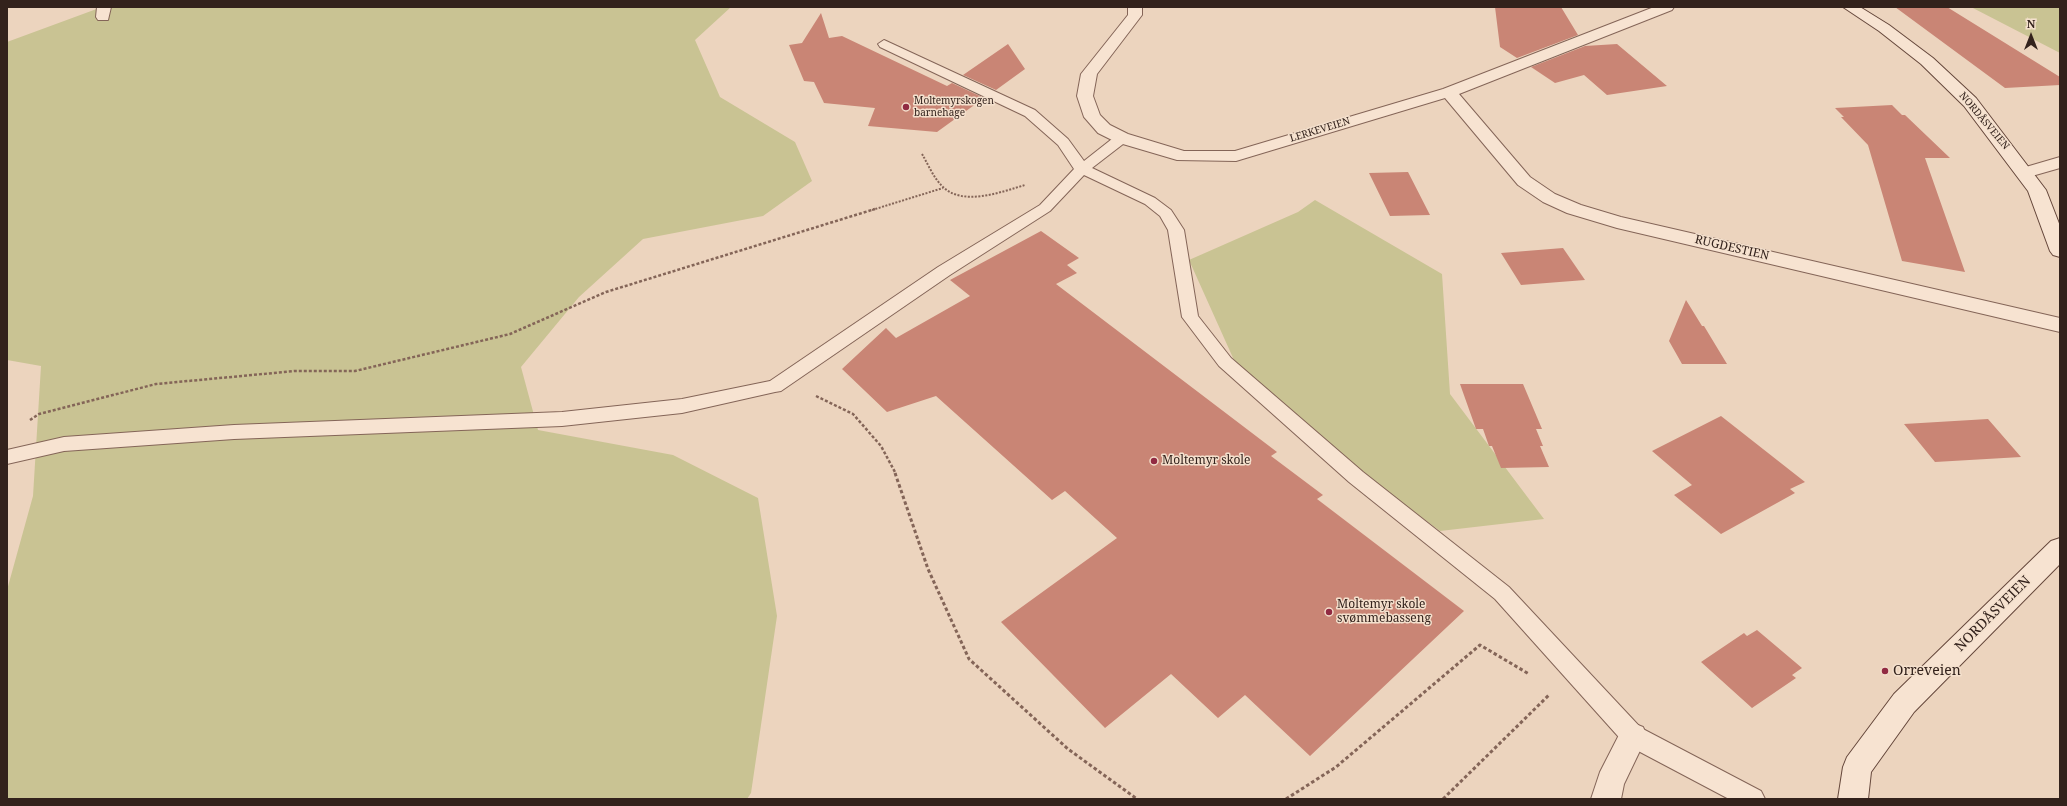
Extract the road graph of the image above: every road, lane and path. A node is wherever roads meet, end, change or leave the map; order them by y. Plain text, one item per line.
1 (1135, 7) edge
2 (1668, 7) edge
3 (1850, 7) edge
4 (884, 44) dead end
5 (1449, 92) junction
6 (1122, 138) junction
7 (922, 154) dead end
8 (2060, 162) edge
9 (1078, 173) junction
10 (2025, 173) junction
11 (943, 188) junction
12 (2060, 251) edge
13 (2060, 325) edge
14 (775, 386) junction
15 (26, 422) dead end
16 (7, 457) edge
17 (2060, 548) edge
18 (1535, 677) dead end
19 (1555, 689) dead end
20 (1633, 736) junction
21 (1137, 799) edge
22 (1286, 799) edge
23 (1443, 799) edge
24 (1606, 799) edge
25 (1753, 799) edge
26 (1853, 799) edge

1 - 6 street, LERKEVEIEN
2 - 5 street, LERKEVEIEN
3 - 10 street, NORDÅSVEIEN
4 - 9 lane
5 - 6 street, LERKEVEIEN
5 - 13 street, RUGDESTIEN
6 - 9 lane
7 - 11 path
8 - 10 street
9 - 11 path
9 - 14 lane
9 - 20 lane
10 - 12 street, NORDÅSVEIEN
11 - 15 path
14 - 16 lane
14 - 21 path
17 - 26 street, NORDÅSVEIEN
18 - 22 path
19 - 23 path
20 - 24 street
20 - 25 lane

